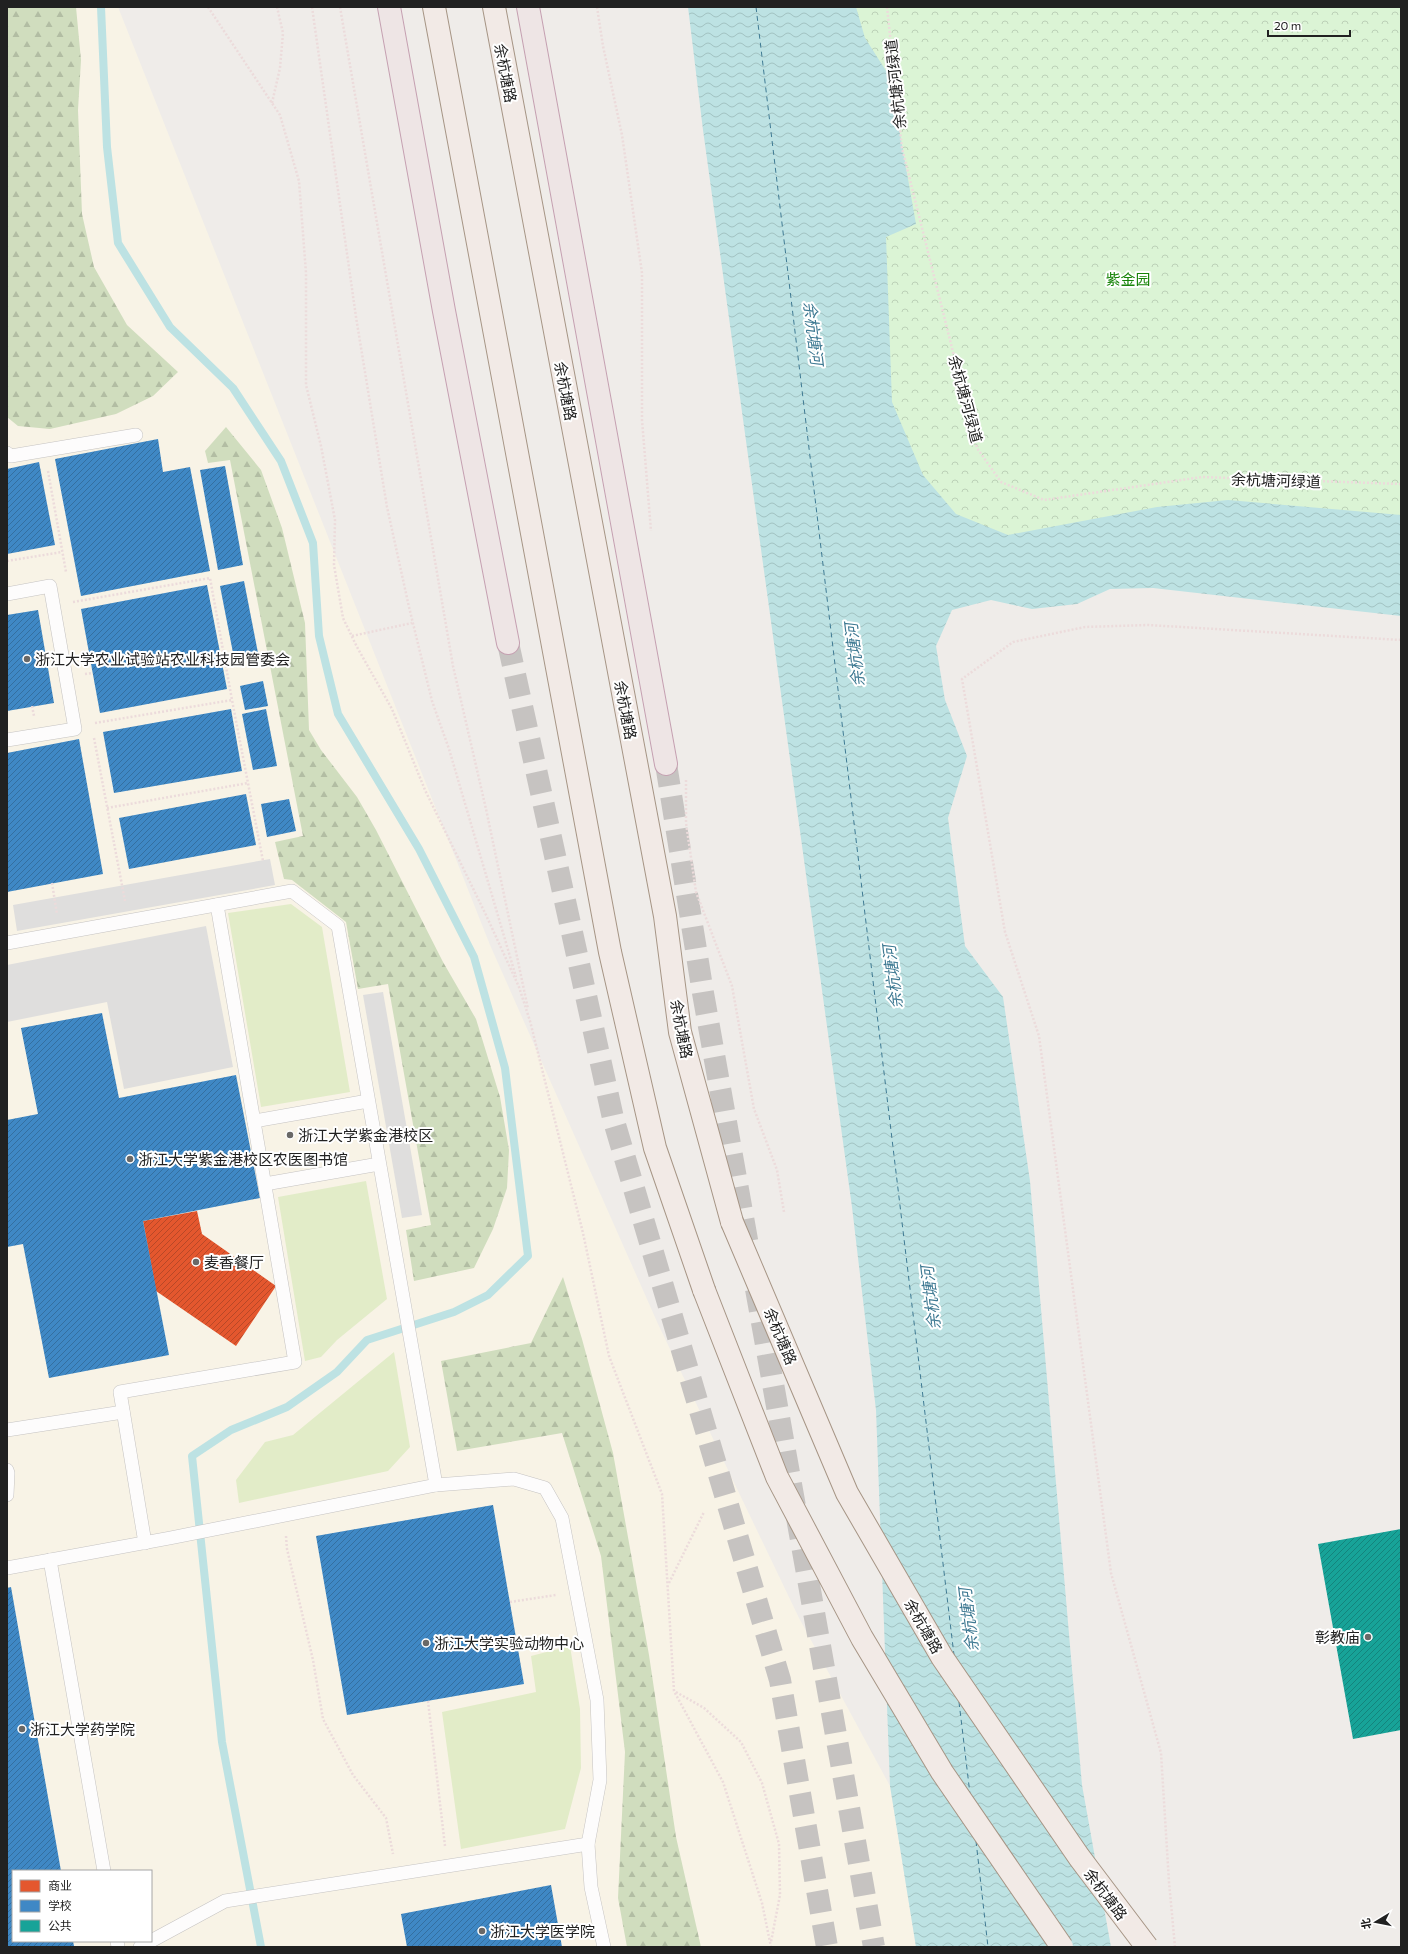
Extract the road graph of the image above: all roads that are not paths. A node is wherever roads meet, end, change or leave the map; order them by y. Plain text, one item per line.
1 (389, 7) edge
2 (434, 7) edge
3 (494, 7) edge
4 (528, 7) edge
5 (136, 435) dead end
6 (7, 453) edge
7 (7, 594) edge
8 (508, 643) tunnel mouth
9 (7, 740) edge
10 (666, 764) tunnel mouth
11 (217, 905) junction
12 (7, 943) edge
13 (368, 1101) junction
14 (254, 1121) junction
15 (379, 1164) junction
16 (265, 1184) junction
17 (122, 1412) junction
18 (7, 1430) edge
19 (7, 1470) edge
20 (436, 1485) junction
21 (7, 1495) edge
22 (145, 1543) junction
23 (50, 1560) junction
24 (7, 1568) edge
25 (588, 1844) junction
26 (104, 1870) edge
27 (152, 1941) edge
28 (149, 1942) edge
29 (140, 1947) edge
30 (604, 1947) edge
31 (1062, 1947) edge
32 (1147, 1947) edge

1 - 8 highway
2 - 31 main road, bridge
3 - 32 main road, 余杭塘路, bridge
4 - 10 highway
5 - 6 lane
7 - 9 lane
11 - 12 lane
11 - 13 lane
11 - 14 lane
13 - 14 lane
13 - 15 lane
14 - 16 lane
15 - 16 lane
15 - 20 lane
16 - 17 lane
17 - 18 lane
17 - 22 lane
19 - 21 lane
20 - 22 lane
20 - 25 lane
22 - 23 lane
23 - 24 lane
23 - 26 lane
25 - 27 lane
25 - 30 lane
28 - 29 lane

